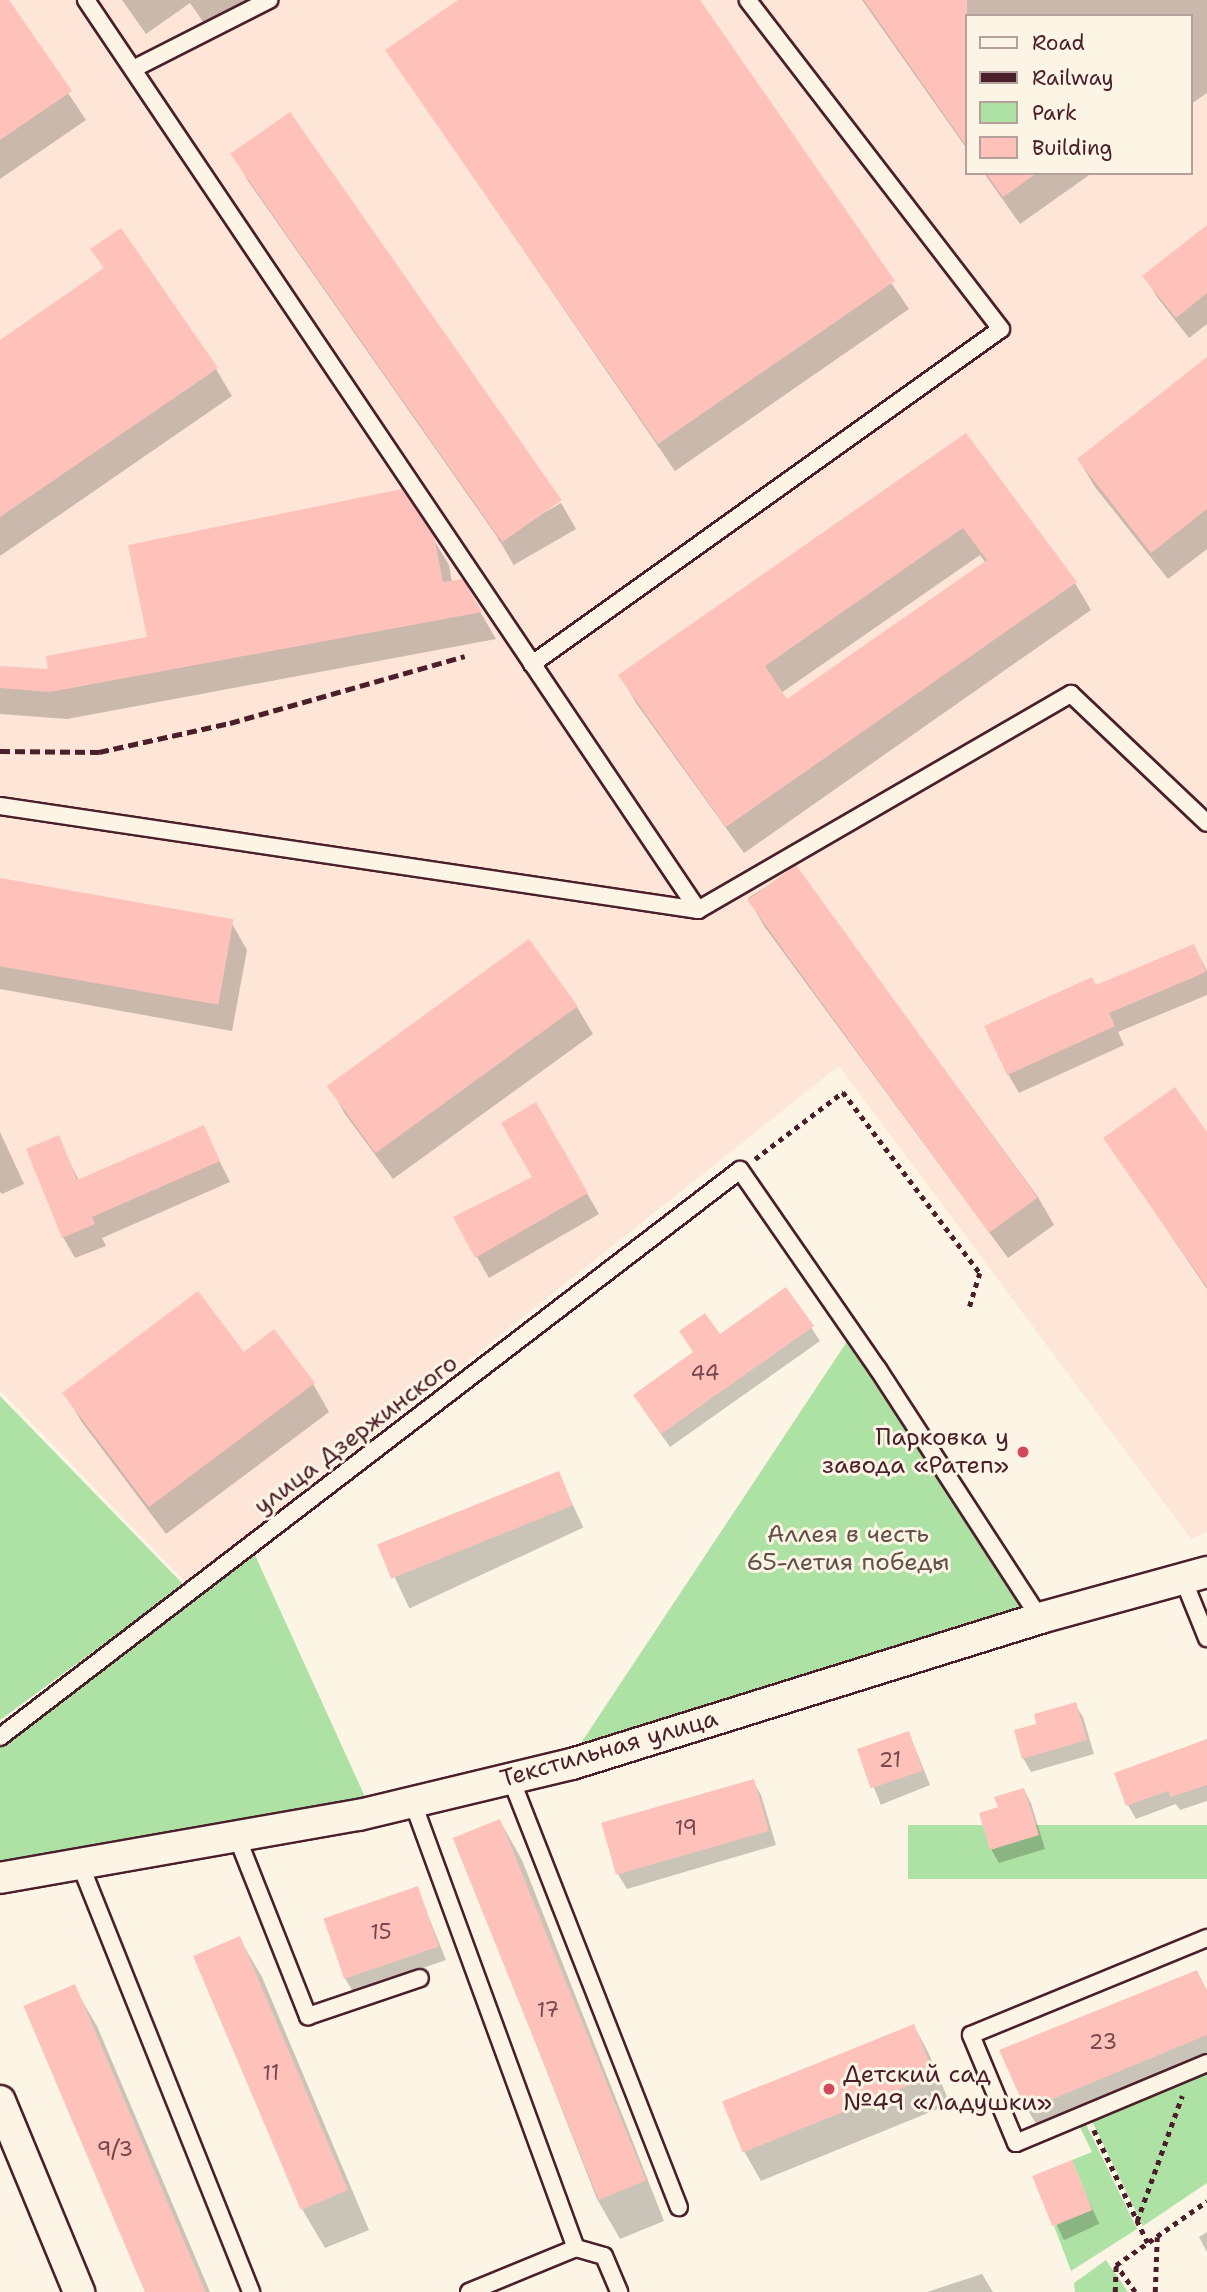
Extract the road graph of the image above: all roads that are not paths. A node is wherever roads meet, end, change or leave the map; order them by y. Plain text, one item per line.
1 (86, 0) edge
2 (269, 0) edge
3 (748, 0) edge
4 (133, 69) junction
5 (532, 664) junction
6 (0, 806) edge
7 (1207, 822) edge
8 (698, 910) junction
9 (1195, 1575) edge
10 (1040, 1618) junction
11 (1207, 1638) edge
12 (0, 1737) edge
13 (511, 1779) junction
14 (413, 1802) junction
15 (237, 1837) junction
16 (80, 1864) junction
17 (0, 1878) edge
18 (1207, 1938) edge
19 (421, 1978) dead end
20 (1199, 2066) edge
21 (0, 2101) edge
22 (679, 2207) dead end
23 (576, 2248) junction
24 (79, 2292) edge
25 (251, 2292) edge
26 (470, 2292) edge
27 (619, 2292) edge

1 - 4 lane
2 - 4 lane
3 - 5 lane
4 - 5 lane
5 - 8 lane
6 - 8 lane
7 - 8 lane
9 - 10 street, Текстильная улица
9 - 11 lane
10 - 12 lane, улица Дзержинского
10 - 13 street, Текстильная улица
13 - 14 street, Текстильная улица
13 - 22 lane
14 - 15 street, Текстильная улица
14 - 23 lane
15 - 16 street, Текстильная улица
15 - 19 lane
16 - 17 street, Текстильная улица
16 - 25 lane
18 - 20 lane
21 - 24 street
23 - 26 lane
23 - 27 lane

